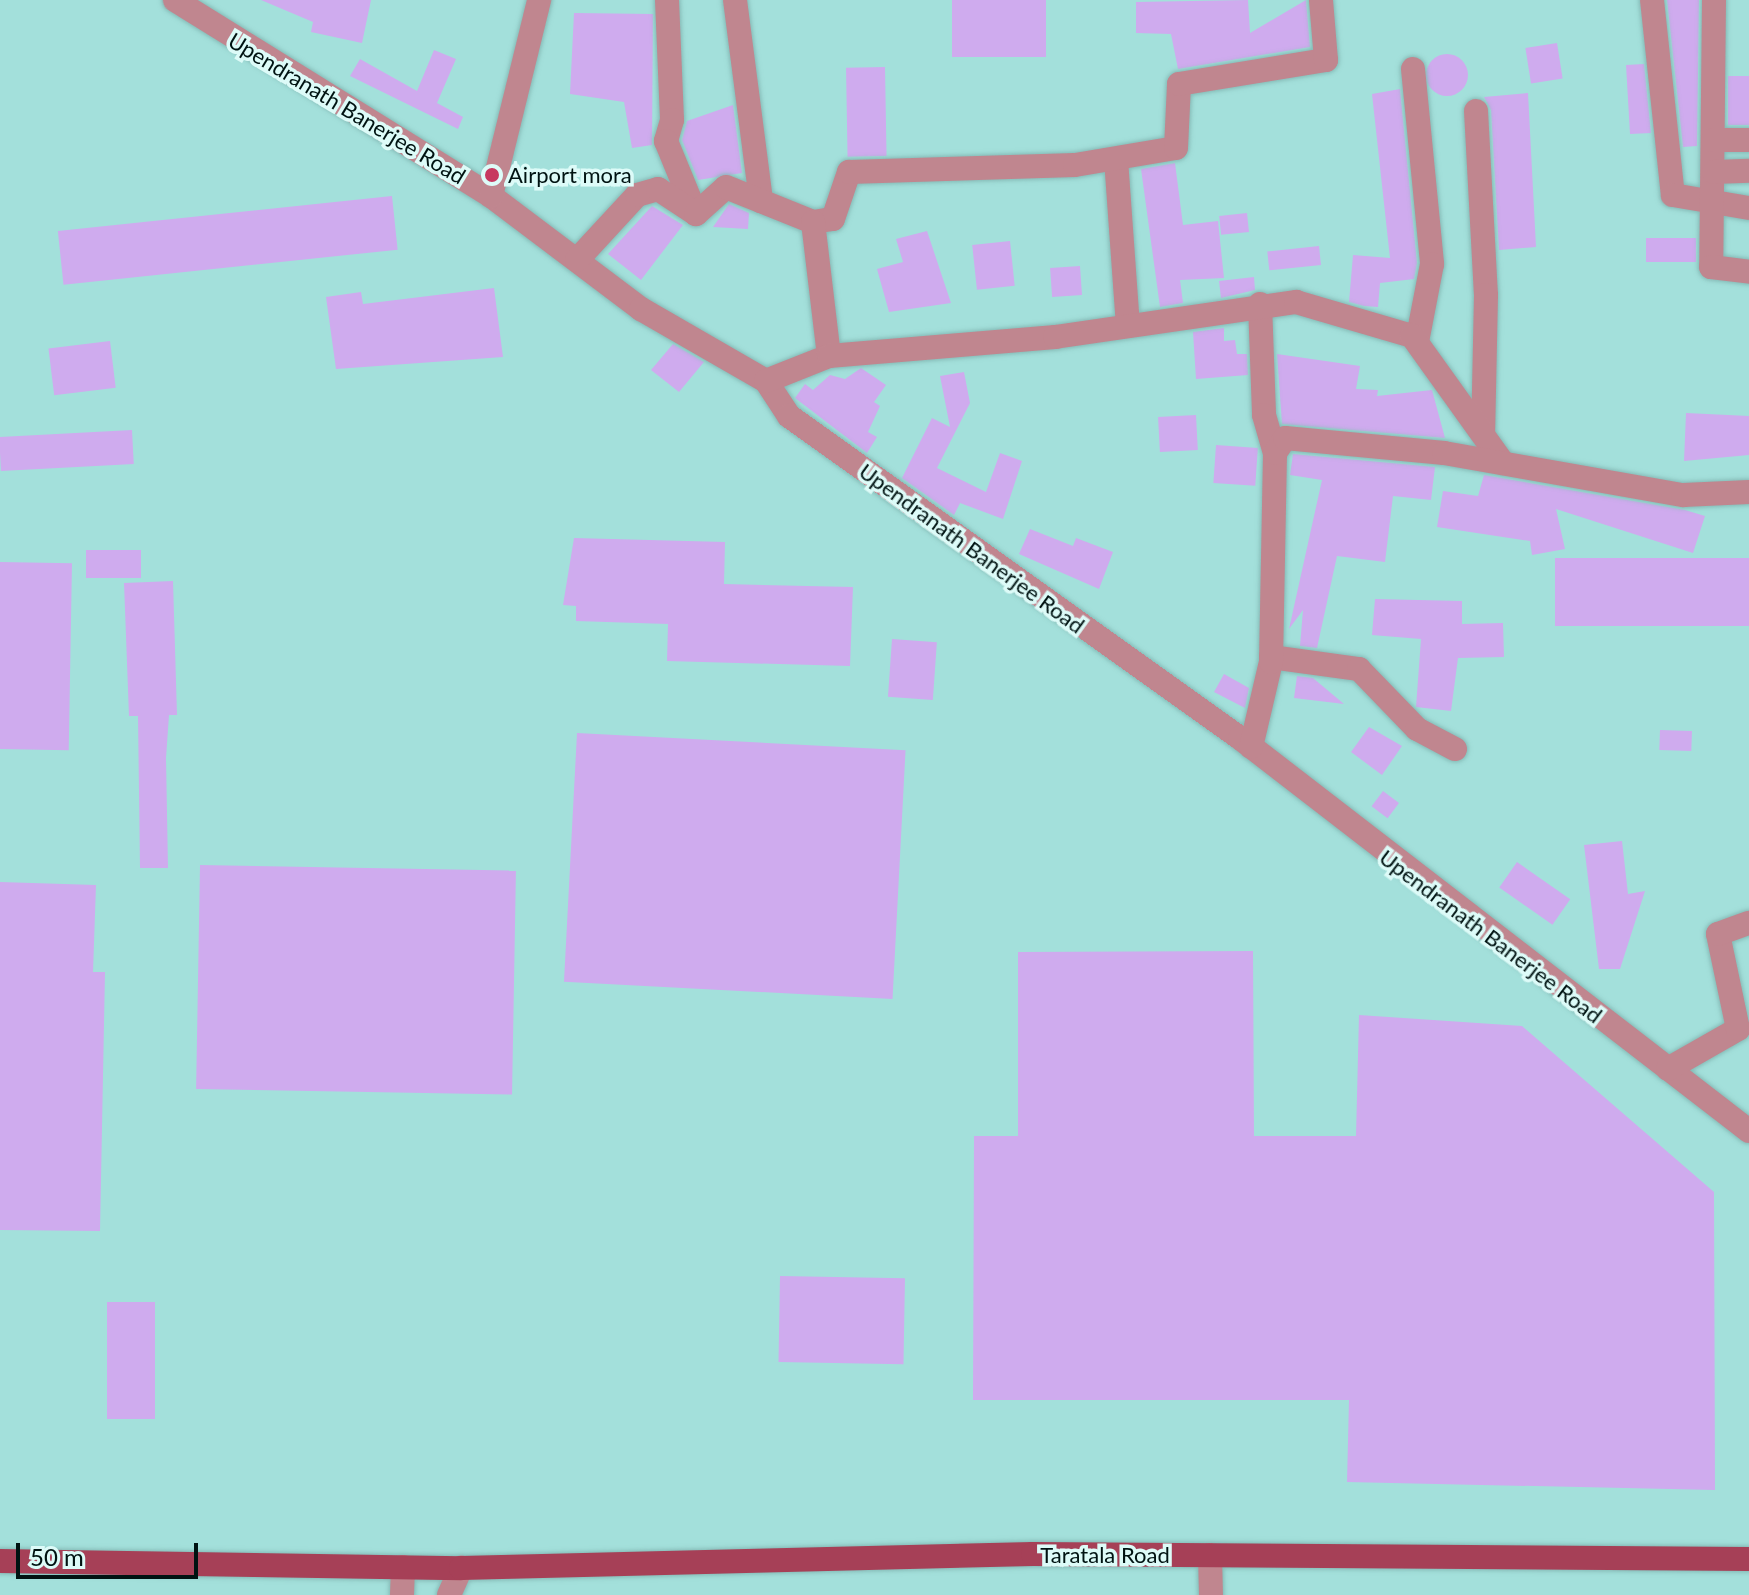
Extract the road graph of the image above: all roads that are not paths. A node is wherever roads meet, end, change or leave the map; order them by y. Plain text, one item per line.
1 (175, 0) edge
2 (539, 0) edge
3 (667, 0) edge
4 (735, 0) edge
5 (1321, 0) edge
6 (1652, 0) edge
7 (1714, 0) edge
8 (1413, 69) dead end
9 (1476, 111) dead end
10 (1713, 140) junction
11 (1749, 140) edge
12 (1116, 159) junction
13 (1749, 171) edge
14 (1714, 172) junction
15 (491, 196) junction
16 (761, 201) junction
17 (1715, 204) junction
18 (1749, 208) edge
19 (696, 214) junction
20 (813, 222) junction
21 (577, 260) junction
22 (1749, 272) edge
23 (1260, 304) junction
24 (1128, 326) junction
25 (1417, 342) junction
26 (829, 356) junction
27 (766, 381) junction
28 (1483, 434) junction
29 (1275, 453) junction
30 (1503, 463) junction
31 (1749, 492) edge
32 (1271, 657) junction
33 (1251, 747) junction
34 (1455, 749) dead end
35 (1749, 923) edge
36 (1668, 1069) junction
37 (1749, 1131) edge
38 (1210, 1555) junction
39 (1749, 1559) edge
40 (0, 1561) edge
41 (403, 1567) junction
42 (461, 1568) junction
43 (402, 1595) edge
44 (449, 1595) edge
45 (1211, 1595) edge

1 - 15 street, Upendranath Banerjee Road
2 - 15 street
3 - 19 street
4 - 16 street
5 - 12 street
6 - 17 street
7 - 10 street
8 - 25 street
9 - 28 street
10 - 11 street
10 - 14 street
12 - 20 street
12 - 24 street
13 - 14 street
14 - 17 street
15 - 21 street, Upendranath Banerjee Road
16 - 19 street
16 - 20 street
17 - 18 street
17 - 22 street
19 - 21 street
20 - 26 street
21 - 27 street, Upendranath Banerjee Road
23 - 24 street
23 - 25 street
23 - 29 street
24 - 26 street
25 - 28 street
26 - 27 street
27 - 33 street, Upendranath Banerjee Road
28 - 30 street
29 - 30 street
29 - 32 street
30 - 31 street
32 - 33 street
32 - 34 street
33 - 36 street, Upendranath Banerjee Road
35 - 36 street
36 - 37 street, Upendranath Banerjee Road
38 - 39 main road, Taratala Road
38 - 42 main road, Taratala Road
38 - 45 street
40 - 41 main road, Taratala Road
41 - 42 main road, Taratala Road
41 - 43 street
42 - 44 street

